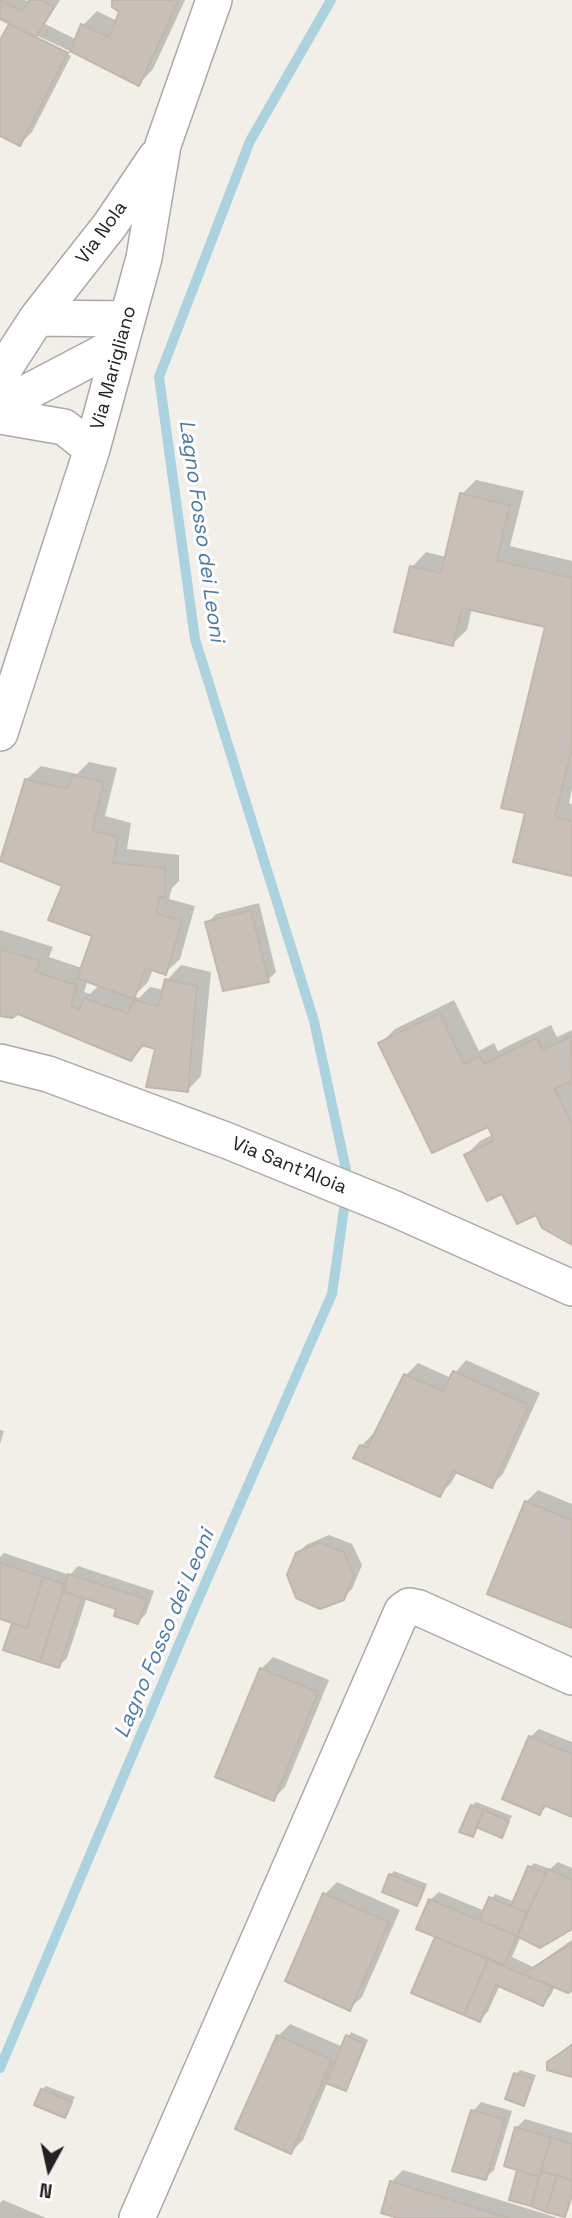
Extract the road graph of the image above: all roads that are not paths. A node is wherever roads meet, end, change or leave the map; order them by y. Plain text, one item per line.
1 (214, 0) edge
2 (163, 145) junction
3 (37, 318) junction
4 (124, 331) junction
5 (5, 358) edge
6 (0, 416) edge
7 (92, 449) junction
8 (0, 733) edge
9 (0, 1062) edge
10 (572, 1288) edge
11 (572, 1676) edge
12 (137, 2218) edge

1 - 2 street, Via Marigliano
2 - 3 street, Via Nola
2 - 4 street, Via Marigliano
3 - 4 street
3 - 5 street, Via Nola
4 - 6 street
4 - 7 street, Via Marigliano
6 - 7 street
7 - 8 street, Via Marigliano
9 - 10 street, Via Sant'Aloia
11 - 12 street

